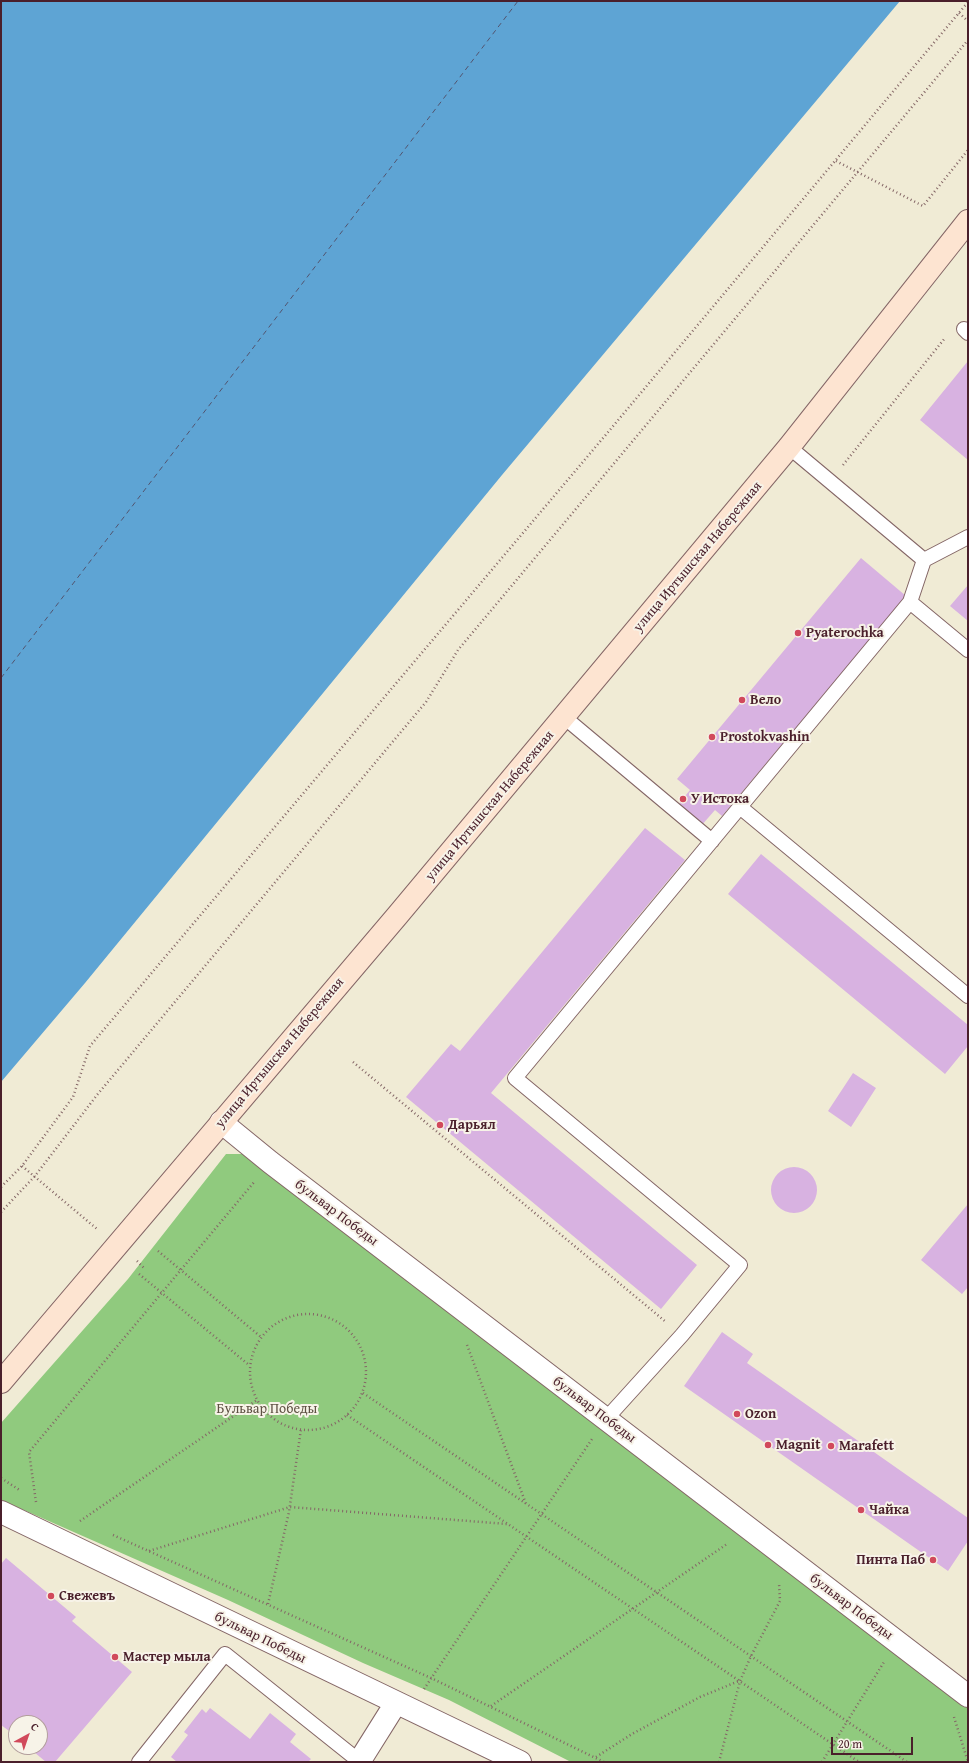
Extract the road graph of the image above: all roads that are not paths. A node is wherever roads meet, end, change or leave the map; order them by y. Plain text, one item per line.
1 (968, 221) edge
2 (789, 448) junction
3 (968, 537) edge
4 (924, 560) junction
5 (910, 602) junction
6 (968, 650) edge
7 (564, 717) junction
8 (740, 807) junction
9 (712, 841) junction
10 (968, 996) edge
11 (221, 1122) junction
12 (1, 1382) edge
13 (606, 1419) junction
14 (1, 1512) edge
15 (968, 1696) edge
16 (403, 1706) junction
17 (139, 1762) edge
18 (359, 1762) edge
19 (520, 1762) edge

1 - 2 main road, улица Иртышская Набережная
2 - 4 lane
2 - 7 main road, улица Иртышская Набережная
3 - 4 lane
4 - 5 lane
5 - 6 lane
5 - 8 lane
7 - 9 lane
7 - 11 main road, улица Иртышская Набережная
8 - 9 lane
8 - 10 lane
9 - 13 lane
11 - 12 main road, улица Иртышская Набережная
11 - 13 street, бульвар Победы
13 - 15 street, бульвар Победы
14 - 16 street, бульвар Победы
16 - 18 street
16 - 19 street, бульвар Победы
17 - 18 lane

